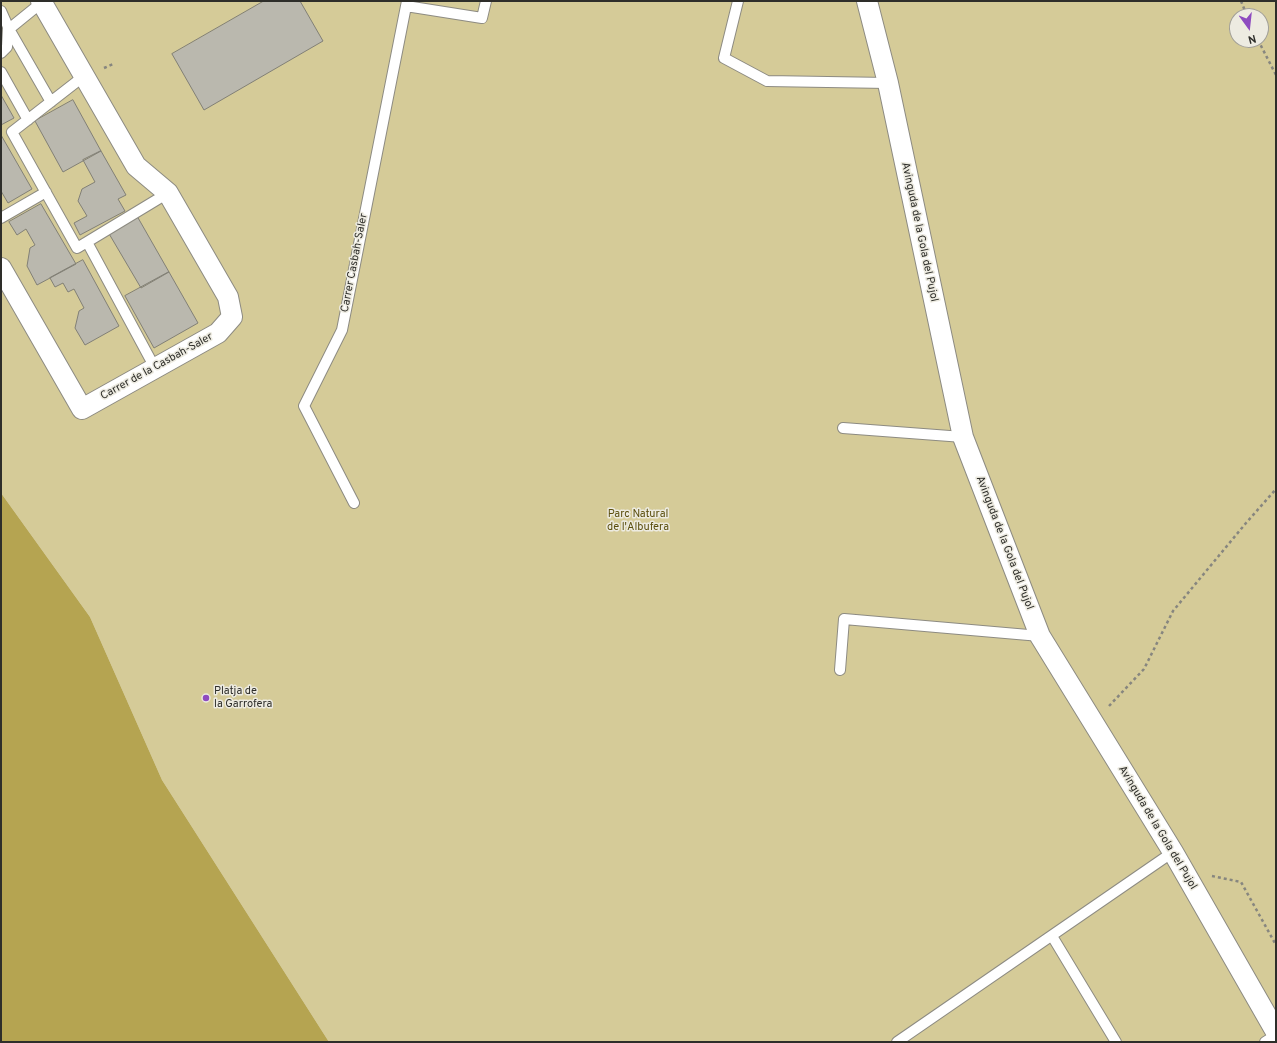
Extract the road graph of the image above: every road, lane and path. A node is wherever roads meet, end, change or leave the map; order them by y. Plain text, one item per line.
1 (486, 1) edge
2 (738, 1) edge
3 (867, 1) edge
4 (41, 2) edge
5 (406, 3) edge
6 (1, 11) edge
7 (1, 18) edge
8 (9, 29) junction
9 (1262, 48) edge
10 (1, 53) edge
11 (113, 64) dead end
12 (109, 66) dead end
13 (1, 72) edge
14 (1276, 75) edge
15 (84, 76) junction
16 (888, 83) junction
17 (51, 102) junction
18 (28, 120) junction
19 (46, 192) junction
20 (168, 192) junction
21 (1, 218) edge
22 (88, 242) junction
23 (1, 268) edge
24 (156, 368) junction
25 (843, 428) dead end
26 (963, 437) junction
27 (1276, 489) edge
28 (354, 503) dead end
29 (1040, 636) junction
30 (840, 670) dead end
31 (1107, 708) dead end
32 (1173, 852) junction
33 (1208, 875) dead end
34 (1052, 936) junction
35 (1276, 945) edge
36 (1276, 1034) edge
37 (898, 1042) edge
38 (1116, 1042) edge
39 (1265, 1042) edge

1 - 5 lane, Carrer Casbah-Saler
2 - 16 lane
3 - 16 street, Avinguda de la Gola del Pujol
4 - 8 lane
4 - 15 street, Carrer de la Casbah-Saler
5 - 28 lane, Carrer Casbah-Saler
6 - 8 lane
7 - 8 lane
8 - 10 lane
8 - 17 lane
9 - 14 path
11 - 12 path
13 - 18 lane
15 - 17 lane
15 - 20 street, Carrer de la Casbah-Saler
16 - 26 street, Avinguda de la Gola del Pujol
17 - 18 lane
18 - 19 lane
19 - 21 lane
19 - 22 lane
20 - 22 lane
20 - 24 street, Carrer de la Casbah-Saler
22 - 24 lane
23 - 24 street, Carrer de la Casbah-Saler
25 - 26 lane
26 - 29 street, Avinguda de la Gola del Pujol
27 - 31 path
29 - 30 lane
29 - 32 street, Avinguda de la Gola del Pujol
32 - 34 lane
32 - 36 street, Avinguda de la Gola del Pujol
33 - 35 path
34 - 37 lane
34 - 38 lane
36 - 39 lane

